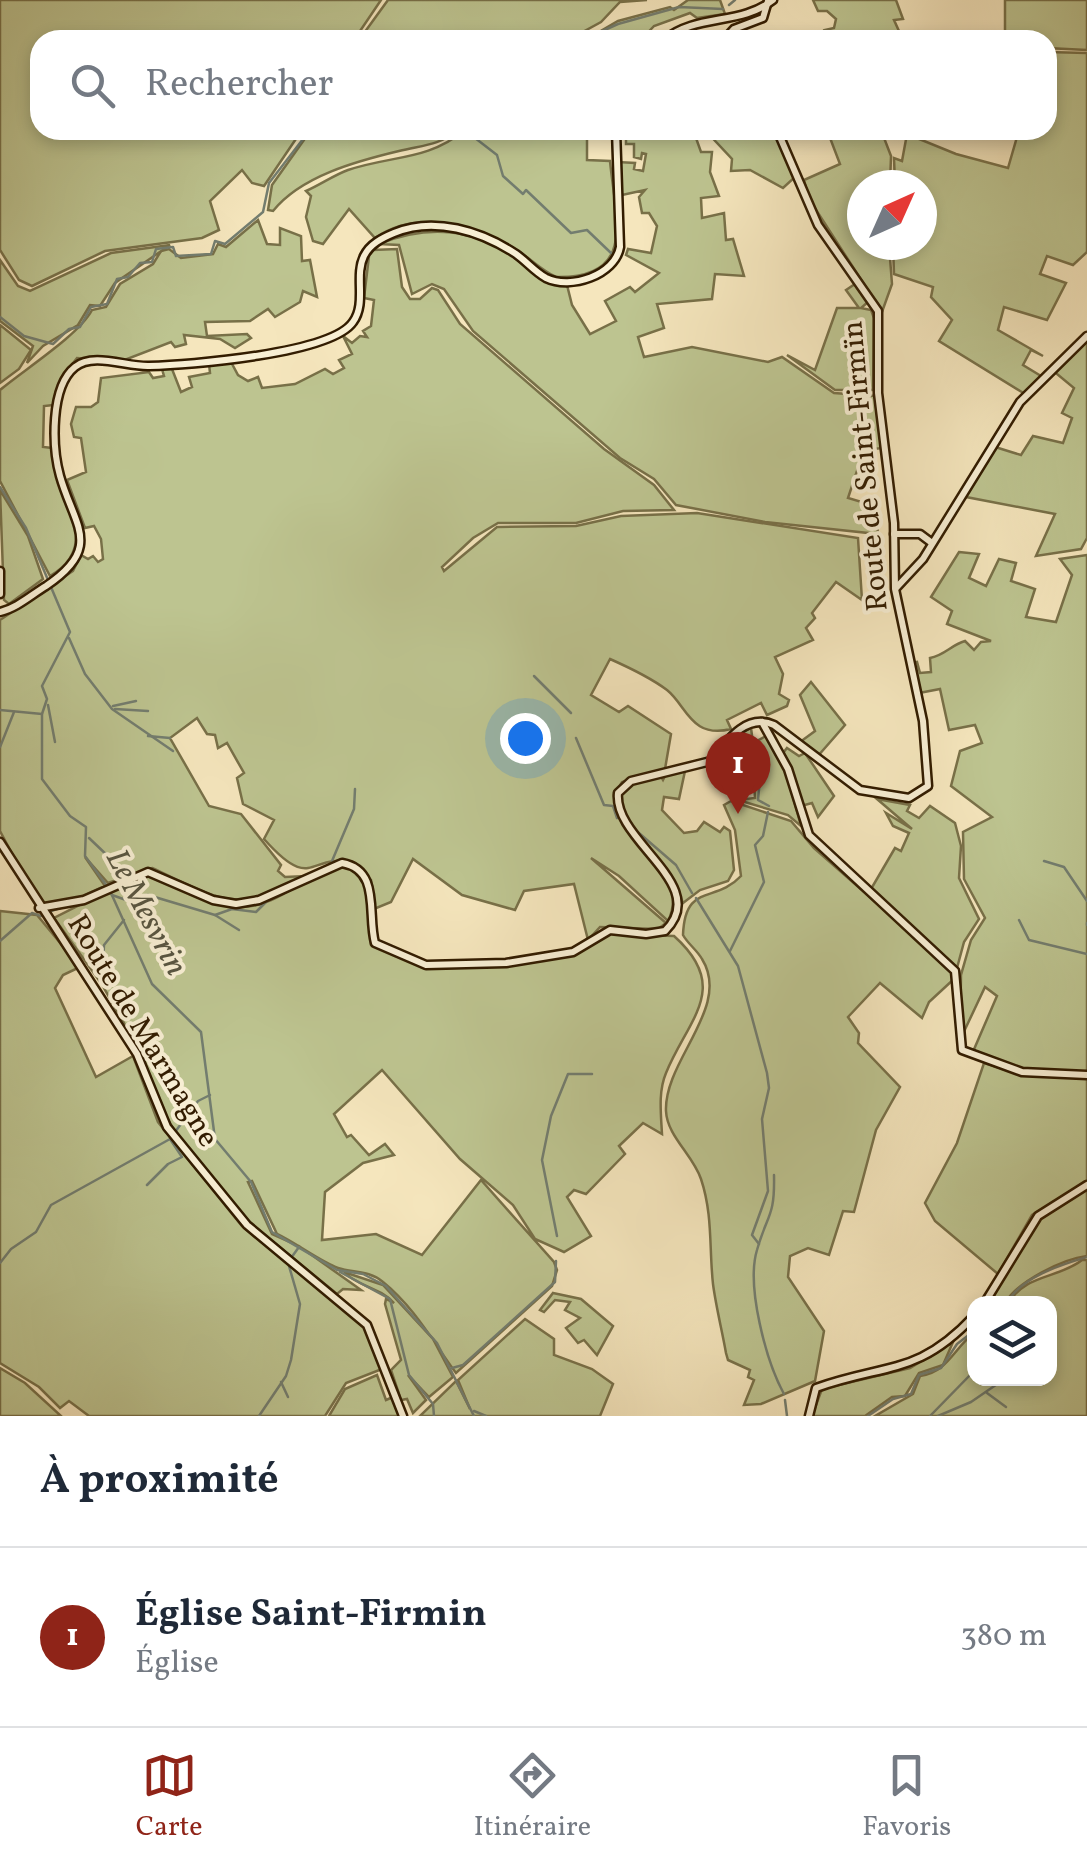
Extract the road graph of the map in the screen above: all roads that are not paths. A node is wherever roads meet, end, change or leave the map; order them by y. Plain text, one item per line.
1 (770, 2) edge
2 (681, 30) edge
3 (734, 30) edge
4 (616, 140) edge
5 (781, 140) edge
6 (1087, 336) edge
7 (894, 534) junction
8 (932, 543) junction
9 (0, 570) edge
10 (895, 589) junction
11 (0, 594) edge
12 (0, 612) edge
13 (762, 722) junction
14 (0, 842) edge
15 (39, 908) junction
16 (1087, 1075) edge
17 (1087, 1186) edge
18 (989, 1296) edge
19 (967, 1323) edge
20 (403, 1416) edge
21 (809, 1416) edge

1 - 2 street
1 - 3 street
4 - 12 street
5 - 7 street, Route de Saint-Firmïn
6 - 8 street
7 - 8 street
7 - 10 street, Route de Saint-Firmïn
8 - 10 street
9 - 11 street
10 - 13 street, Route de Saint-Firmïn
13 - 15 street
13 - 16 street
14 - 15 street, Route de Marmagne
15 - 20 street, Route de Marmagne
17 - 18 street
19 - 21 street

